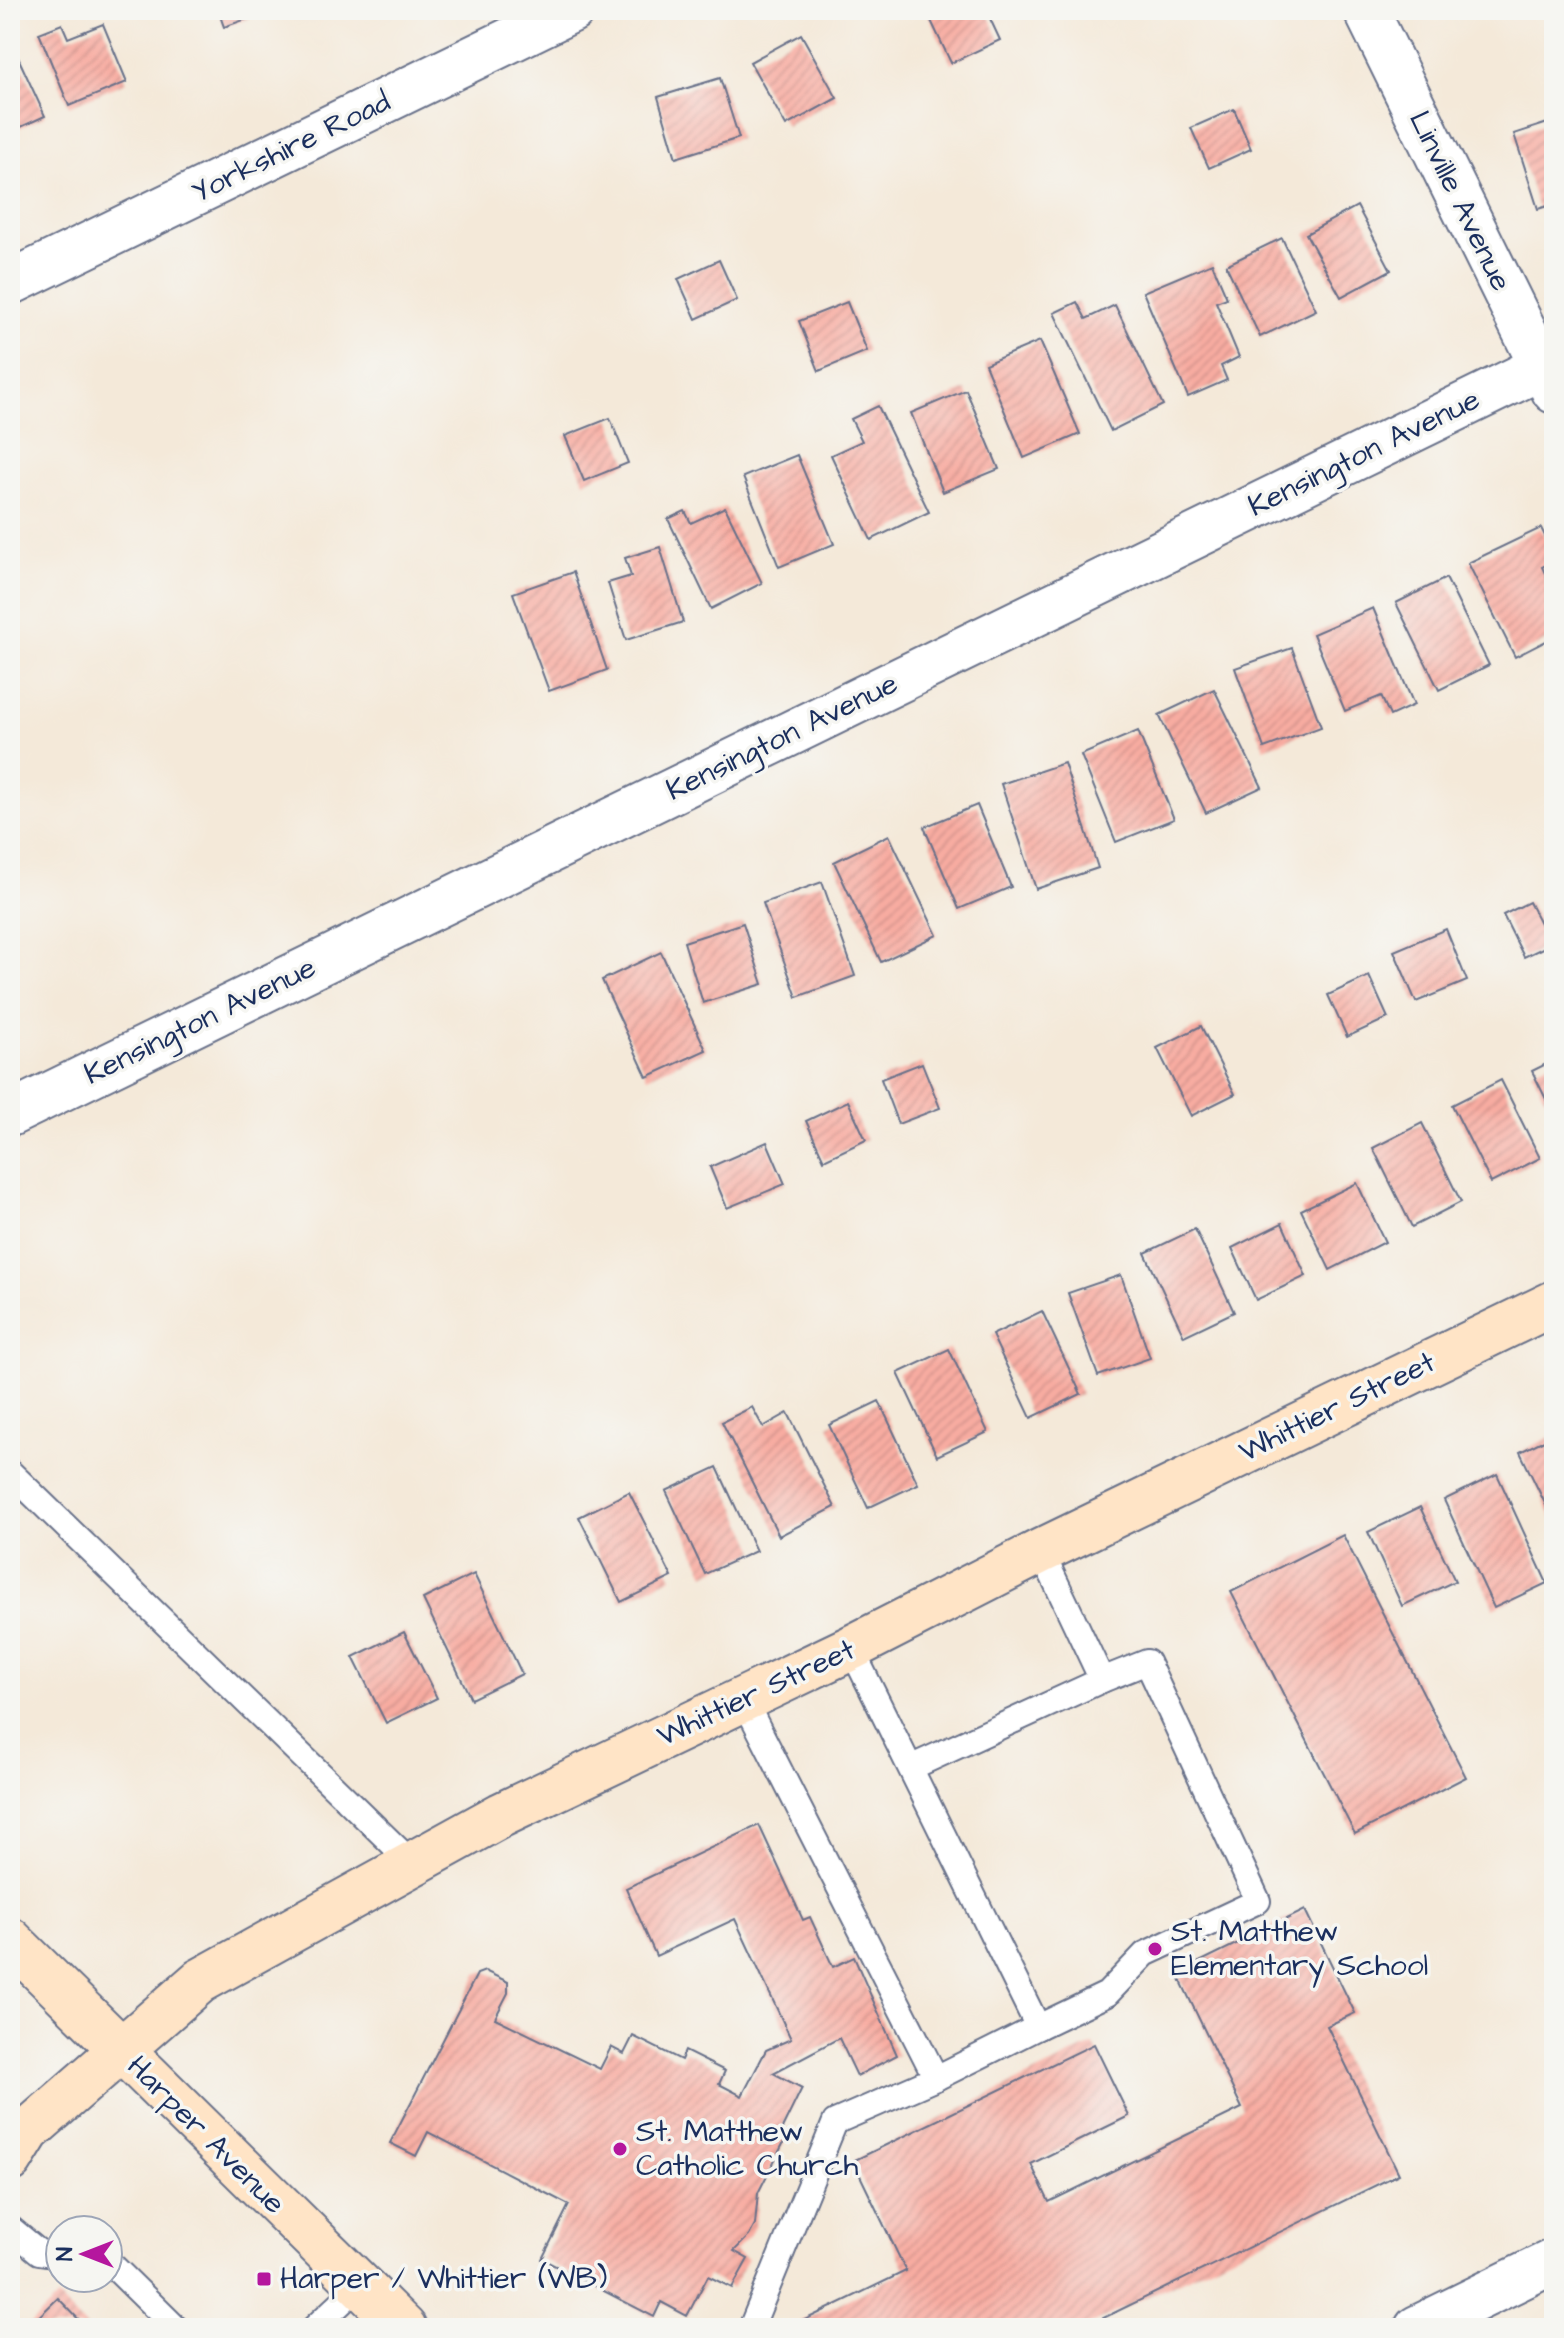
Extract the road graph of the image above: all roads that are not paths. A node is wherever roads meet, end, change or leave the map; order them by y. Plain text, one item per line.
1 (572, 10) edge
2 (1366, 10) edge
3 (10, 283) edge
4 (1550, 373) edge
5 (10, 1114) edge
6 (1554, 1303) edge
7 (10, 1472) edge
8 (1041, 1551) junction
9 (851, 1648) junction
10 (1102, 1680) junction
11 (743, 1698) junction
12 (912, 1767) junction
13 (413, 1864) junction
14 (10, 1940) edge
15 (1038, 2027) junction
16 (121, 2050) junction
17 (936, 2078) junction
18 (10, 2160) edge
19 (10, 2228) edge
20 (44, 2253) edge
21 (1554, 2261) edge
22 (124, 2277) edge
23 (360, 2285) junction
24 (176, 2328) edge
25 (314, 2328) edge
26 (404, 2328) edge
27 (751, 2328) edge
28 (1417, 2328) edge

1 - 3 street, Yorkshire Road
2 - 4 street, Linville Avenue
4 - 5 street, Kensington Avenue
6 - 8 street, Whittier Street
7 - 13 lane
8 - 9 street, Whittier Street
8 - 10 lane
9 - 11 street, Whittier Street
9 - 12 lane
10 - 12 lane
10 - 15 lane
11 - 13 street, Whittier Street
11 - 17 lane
12 - 15 lane
13 - 16 street, Whittier Street
14 - 16 street, Harper Avenue
15 - 17 lane
16 - 18 street, Whittier Street
16 - 23 street, Harper Avenue
17 - 27 lane
19 - 20 lane
21 - 28 street
22 - 24 lane
23 - 25 lane
23 - 26 street, Harper Avenue

